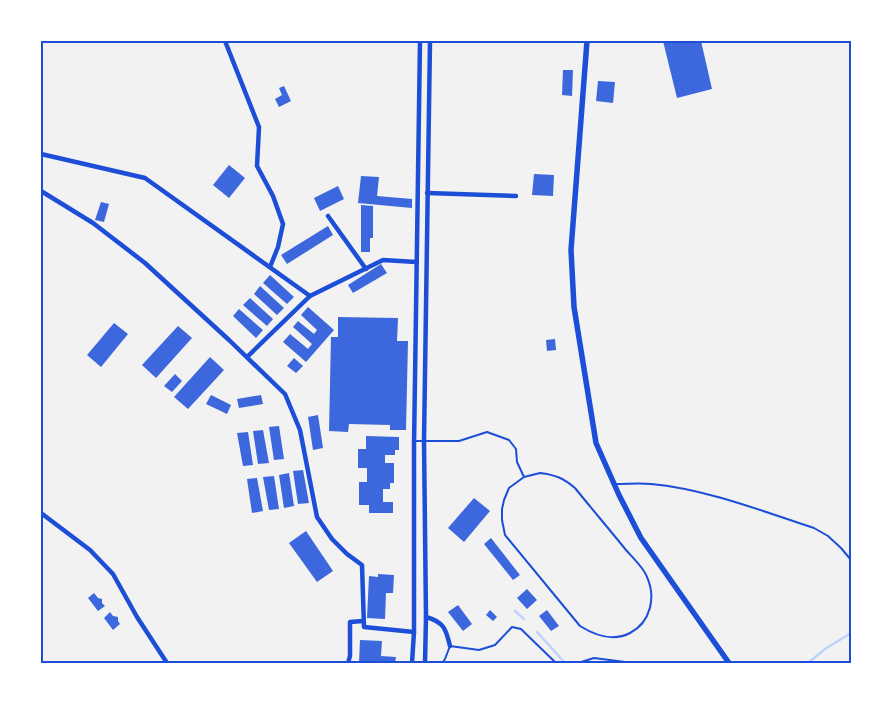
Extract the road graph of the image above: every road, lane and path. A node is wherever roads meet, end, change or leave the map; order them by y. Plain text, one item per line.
1 (225, 41) edge
2 (420, 41) edge
3 (430, 41) edge
4 (587, 41) edge
5 (41, 154) edge
6 (41, 191) edge
7 (428, 193) junction
8 (516, 196) dead end
9 (328, 216) dead end
10 (416, 262) junction
11 (270, 267) junction
12 (366, 269) junction
13 (310, 296) junction
14 (247, 357) junction
15 (414, 441) junction
16 (424, 441) junction
17 (524, 477) junction
18 (614, 484) junction
19 (41, 513) edge
20 (851, 560) edge
21 (426, 617) junction
22 (363, 620) junction
23 (414, 632) junction
24 (450, 646) junction
25 (167, 663) edge
26 (348, 663) edge
27 (412, 663) edge
28 (425, 663) edge
29 (442, 663) edge
30 (556, 663) edge
31 (578, 663) edge
32 (633, 663) edge
33 (730, 663) edge

1 - 11 street
2 - 10 street
3 - 7 street
4 - 18 street
5 - 11 street
6 - 14 street
7 - 8 street
7 - 16 street
9 - 12 street
10 - 12 street
10 - 15 street
11 - 13 street
12 - 13 street
13 - 14 street
14 - 22 street
15 - 16 lane
15 - 23 street
16 - 17 lane
16 - 21 street
17 - 17 lane
18 - 20 lane
18 - 33 street
19 - 25 street
21 - 24 street
21 - 28 street
22 - 23 street
22 - 26 street
23 - 27 street
24 - 29 lane
24 - 30 lane
31 - 32 lane

